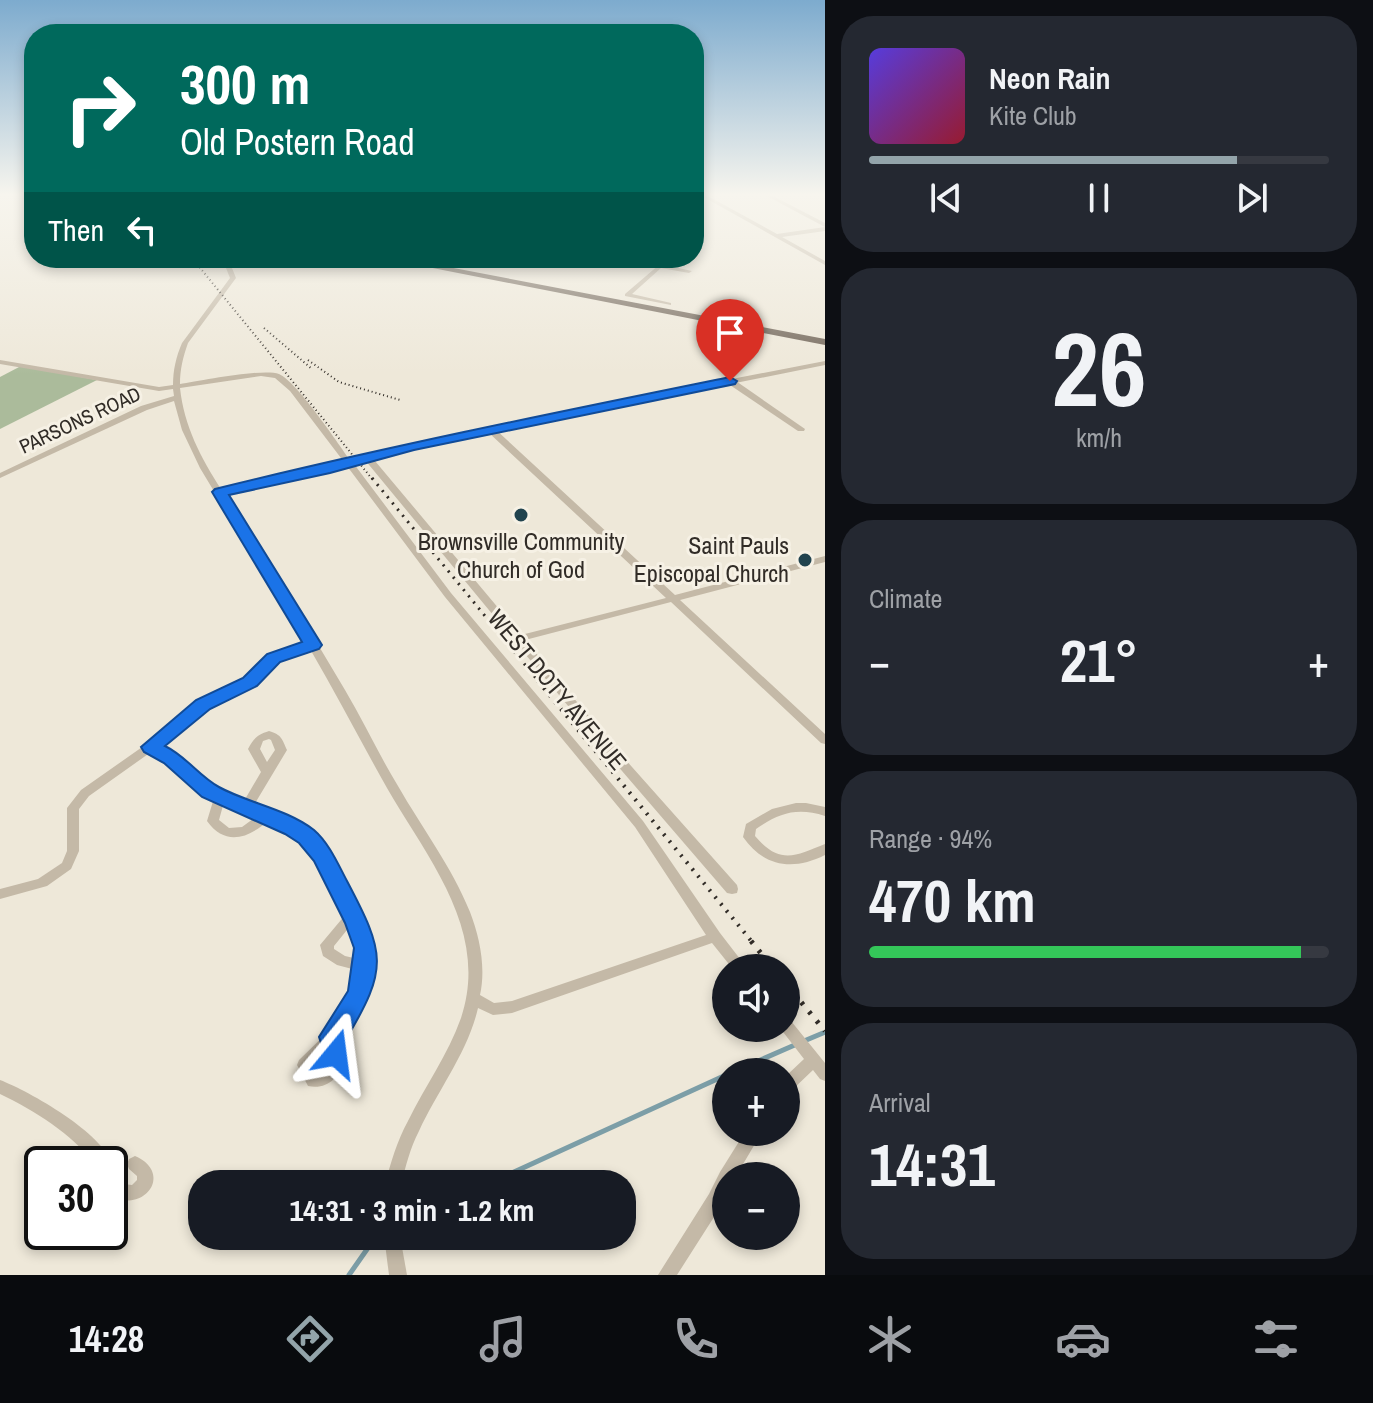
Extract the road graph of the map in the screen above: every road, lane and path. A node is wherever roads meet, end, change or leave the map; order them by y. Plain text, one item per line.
1 (229, 268) edge
2 (443, 268) edge
3 (658, 268) edge
4 (672, 268) edge
5 (689, 271) dead end
6 (677, 297) dead end
7 (667, 308) junction
8 (825, 342) edge
9 (0, 362) edge
10 (825, 363) edge
11 (730, 381) junction
12 (176, 393) junction
13 (801, 429) dead end
14 (491, 430) junction
15 (367, 457) junction
16 (350, 463) junction
17 (0, 476) edge
18 (220, 492) junction
19 (820, 561) edge
20 (825, 571) edge
21 (673, 599) junction
22 (519, 639) junction
23 (312, 645) junction
24 (825, 740) edge
25 (151, 747) junction
26 (267, 772) dead end
27 (220, 796) junction
28 (247, 806) junction
29 (825, 812) edge
30 (266, 815) junction
31 (825, 849) edge
32 (732, 889) dead end
33 (0, 894) edge
34 (353, 914) junction
35 (715, 937) junction
36 (729, 954) edge
37 (366, 966) junction
38 (472, 998) junction
39 (333, 1037) dead end
40 (800, 1042) edge
41 (814, 1060) junction
42 (800, 1073) edge
43 (825, 1074) edge
44 (0, 1087) edge
45 (85, 1146) edge
46 (135, 1164) dead end
47 (396, 1170) edge
48 (128, 1193) edge
49 (712, 1205) edge
50 (394, 1250) edge
51 (398, 1275) edge
52 (667, 1275) edge

1 - 12 street
2 - 7 main road
3 - 7 street
4 - 5 street
6 - 7 street
7 - 8 main road
9 - 12 street
10 - 11 street
11 - 13 street
11 - 14 street
12 - 16 street, WEST DOTY AVENUE
12 - 17 street, PARSONS ROAD
12 - 18 street
14 - 15 street
14 - 21 street
15 - 16 street
15 - 22 street
16 - 18 street
16 - 35 street, WEST DOTY AVENUE
18 - 23 street
19 - 20 street
19 - 21 street
21 - 22 street
21 - 24 street
22 - 32 street
23 - 25 street
23 - 38 street
25 - 27 street
25 - 33 street
26 - 28 street
27 - 28 street
27 - 30 street
28 - 30 street
29 - 31 street
30 - 34 street
34 - 37 street
34 - 37 street
35 - 36 street, WEST DOTY AVENUE
35 - 38 street
37 - 39 street
38 - 47 street
40 - 41 street
41 - 42 street
41 - 43 street
44 - 45 street
46 - 48 street
49 - 52 street
50 - 51 street

